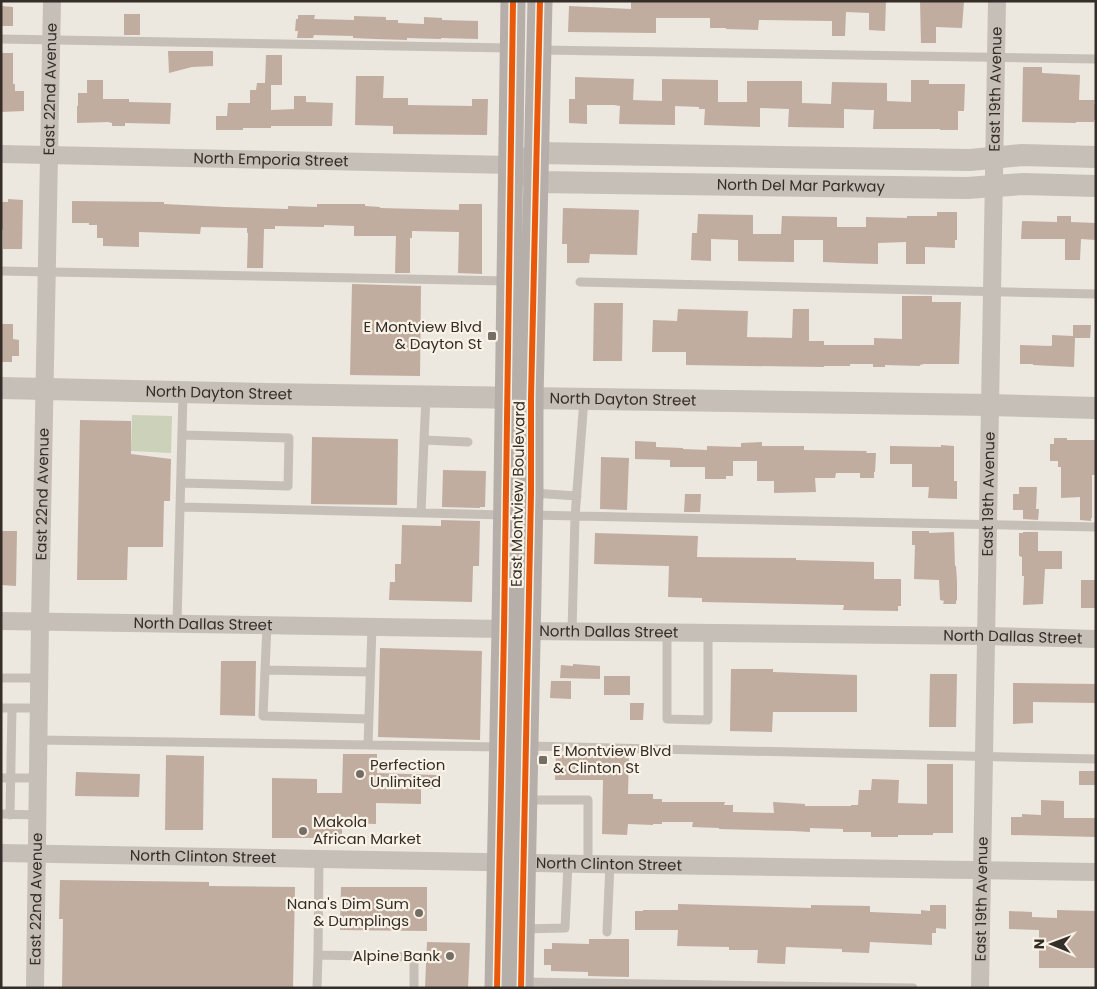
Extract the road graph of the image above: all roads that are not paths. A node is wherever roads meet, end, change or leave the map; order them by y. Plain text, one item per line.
1 (52, 1) edge
2 (513, 1) edge
3 (540, 1) edge
4 (997, 1) edge
5 (1, 40) edge
6 (51, 40) junction
7 (512, 48) junction
8 (539, 50) junction
9 (996, 58) junction
10 (1096, 59) edge
11 (537, 153) junction
12 (1, 154) edge
13 (49, 155) junction
14 (994, 157) junction
15 (1096, 157) edge
16 (511, 165) junction
17 (537, 182) junction
18 (994, 186) junction
19 (1096, 186) edge
20 (1, 271) edge
21 (47, 272) junction
22 (509, 281) junction
23 (580, 282) dead end
24 (992, 292) junction
25 (1096, 294) edge
26 (1, 388) edge
27 (45, 389) junction
28 (183, 392) junction
29 (426, 396) junction
30 (519, 398) junction
31 (584, 399) junction
32 (989, 405) junction
33 (1096, 408) edge
34 (182, 435) junction
35 (424, 440) junction
36 (468, 442) dead end
37 (181, 483) junction
38 (576, 496) junction
39 (530, 504) junction
40 (180, 507) junction
41 (421, 513) junction
42 (506, 515) junction
43 (575, 517) junction
44 (988, 525) junction
45 (1096, 527) edge
46 (1, 621) edge
47 (40, 622) junction
48 (177, 623) junction
49 (267, 625) junction
50 (372, 627) junction
51 (516, 630) junction
52 (572, 631) junction
53 (667, 632) junction
54 (708, 632) junction
55 (986, 636) junction
56 (1096, 639) edge
57 (266, 670) junction
58 (370, 672) junction
59 (1, 678) edge
60 (39, 678) junction
61 (1, 708) edge
62 (12, 708) junction
63 (39, 708) junction
64 (368, 719) junction
65 (38, 740) junction
66 (368, 745) junction
67 (513, 747) junction
68 (984, 756) junction
69 (1096, 759) edge
70 (38, 778) junction
71 (6, 779) edge
72 (525, 800) junction
73 (6, 815) edge
74 (37, 815) junction
75 (1, 853) edge
76 (37, 854) junction
77 (319, 858) junction
78 (511, 862) junction
79 (568, 863) junction
80 (588, 864) junction
81 (610, 864) junction
82 (983, 870) junction
83 (1096, 872) edge
84 (522, 930) junction
85 (607, 932) dead end
86 (318, 955) junction
87 (521, 985) edge
88 (34, 988) edge
89 (317, 988) edge
90 (414, 988) edge
91 (497, 988) edge
92 (913, 988) edge
93 (980, 988) edge

1 - 6 street, East 22nd Avenue
2 - 7 main road, East Montview Boulevard
3 - 8 main road, East Montview Boulevard
4 - 9 street, East 19th Avenue
5 - 6 lane
6 - 7 lane
6 - 13 street, East 22nd Avenue
7 - 16 main road, East Montview Boulevard
8 - 9 lane
8 - 11 main road, East Montview Boulevard
9 - 10 lane
9 - 14 street, East 19th Avenue
11 - 14 street, North Del Mar Parkway
11 - 16 street, North Emporia Street
11 - 17 main road, East Montview Boulevard
12 - 13 street, North Emporia Street
13 - 16 street, North Emporia Street
13 - 21 street, East 22nd Avenue
14 - 15 street, North Del Mar Parkway
14 - 18 street, East 19th Avenue
16 - 17 street
16 - 22 main road, East Montview Boulevard
17 - 18 street, North Del Mar Parkway
17 - 30 main road, East Montview Boulevard
18 - 19 street, North Del Mar Parkway
18 - 24 street, East 19th Avenue
20 - 21 lane
21 - 22 lane
21 - 27 street, East 22nd Avenue
22 - 30 main road, East Montview Boulevard
23 - 24 lane
24 - 25 lane
24 - 32 street, East 19th Avenue
26 - 27 street, North Dayton Street
27 - 28 street, North Dayton Street
27 - 47 street, East 22nd Avenue
28 - 29 street, North Dayton Street
28 - 34 lane
29 - 30 street, North Dayton Street
29 - 35 lane
30 - 31 street, North Dayton Street
30 - 39 main road, East Montview Boulevard
30 - 42 main road, East Montview Boulevard
31 - 32 street, North Dayton Street
31 - 38 lane
32 - 33 street, North Dayton Street
32 - 44 street, East 19th Avenue
34 - 37 lane
34 - 37 lane
35 - 36 lane
35 - 41 lane
37 - 40 lane
38 - 39 lane
38 - 43 lane
39 - 43 lane
39 - 51 main road, East Montview Boulevard
40 - 41 lane
40 - 48 lane
41 - 42 lane
42 - 51 main road, East Montview Boulevard
43 - 44 lane
43 - 52 lane
44 - 45 lane
44 - 55 street, East 19th Avenue
46 - 47 street, North Dallas Street
47 - 48 street, North Dallas Street
47 - 60 street, East 22nd Avenue
48 - 49 street, North Dallas Street
49 - 50 street, North Dallas Street
49 - 57 lane
50 - 51 street, North Dallas Street
50 - 58 lane
51 - 52 street, North Dallas Street
51 - 67 main road, East Montview Boulevard
52 - 53 street, North Dallas Street
53 - 54 street, North Dallas Street
53 - 54 lane
54 - 55 street, North Dallas Street
55 - 56 street, North Dallas Street
55 - 68 street, East 19th Avenue
57 - 58 lane
57 - 64 lane
58 - 64 lane
59 - 60 lane
60 - 63 street, East 22nd Avenue
61 - 62 lane
62 - 63 lane
62 - 71 lane
63 - 65 street, East 22nd Avenue
64 - 66 lane
65 - 66 lane
65 - 70 street, East 22nd Avenue
66 - 67 lane
67 - 68 lane
67 - 72 main road, East Montview Boulevard
67 - 78 main road, East Montview Boulevard
68 - 69 lane
68 - 82 street, East 19th Avenue
70 - 71 lane
70 - 74 street, East 22nd Avenue
71 - 73 lane
72 - 78 main road, East Montview Boulevard
72 - 80 lane
73 - 74 lane
74 - 76 street, East 22nd Avenue
75 - 76 street, North Clinton Street
76 - 77 street, North Clinton Street
76 - 88 street, East 22nd Avenue
77 - 78 street, North Clinton Street
77 - 86 lane
78 - 79 street, North Clinton Street
78 - 84 main road, East Montview Boulevard
78 - 91 main road, East Montview Boulevard
79 - 80 street, North Clinton Street
79 - 84 lane
80 - 81 street, North Clinton Street
81 - 82 street, North Clinton Street
81 - 85 lane
82 - 83 street, North Clinton Street
82 - 93 street, East 19th Avenue
84 - 87 main road, East Montview Boulevard
86 - 89 lane
86 - 90 lane
87 - 92 lane

